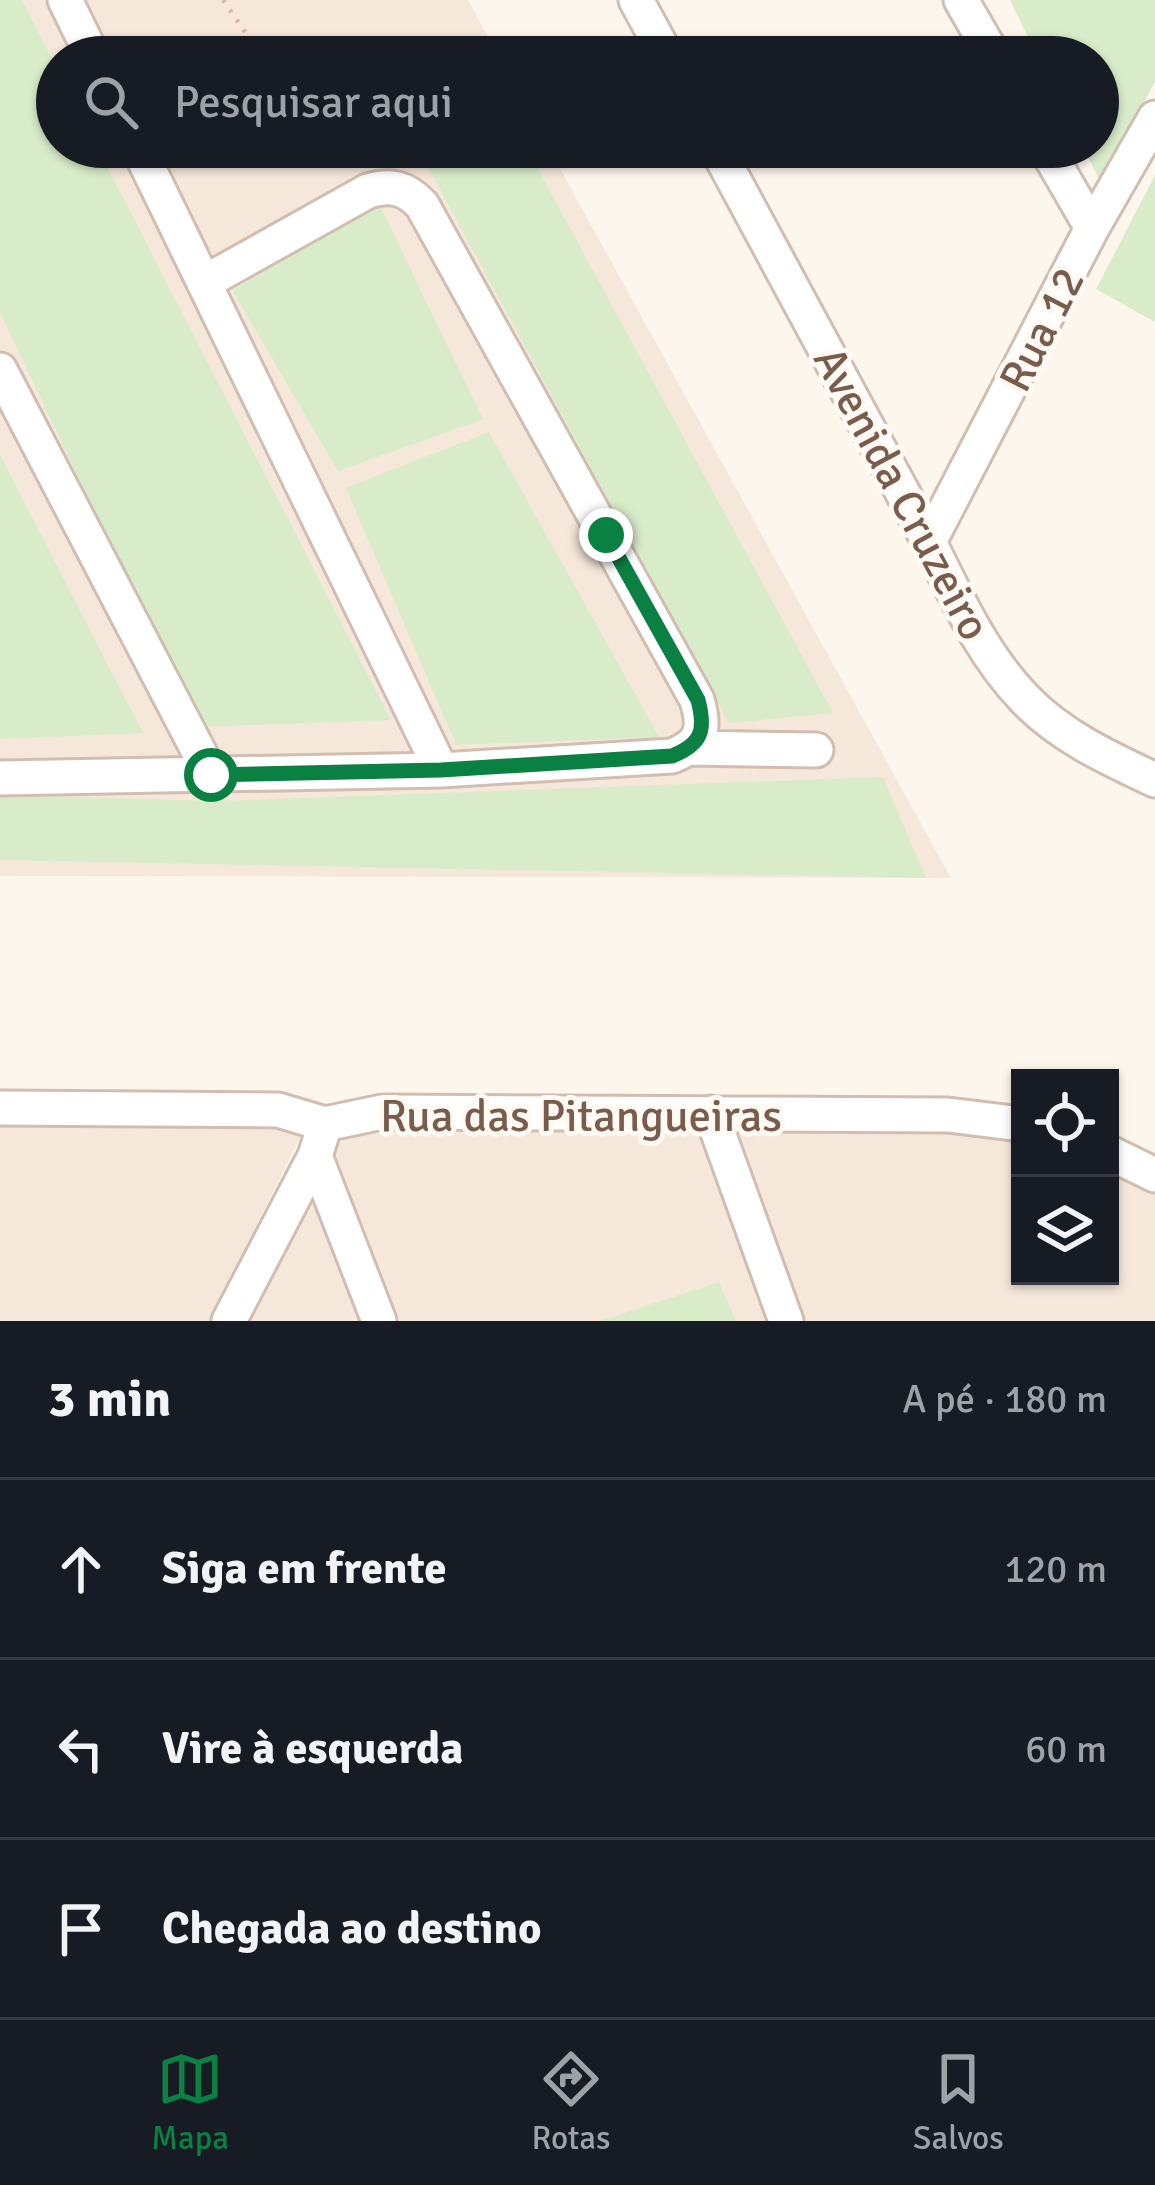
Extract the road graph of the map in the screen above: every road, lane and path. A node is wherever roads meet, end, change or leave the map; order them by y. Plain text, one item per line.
1 (64, 0) edge
2 (223, 0) edge
3 (636, 0) edge
4 (961, 0) edge
5 (82, 36) edge
6 (249, 36) edge
7 (656, 36) edge
8 (982, 36) edge
9 (1155, 118) edge
10 (148, 168) edge
11 (727, 168) edge
12 (1057, 168) edge
13 (1091, 228) junction
14 (205, 282) junction
15 (0, 370) edge
16 (929, 542) junction
17 (690, 748) junction
18 (816, 750) dead end
19 (441, 770) junction
20 (211, 775) junction
21 (0, 778) edge
22 (1154, 778) edge
23 (0, 1108) edge
24 (711, 1113) junction
25 (1011, 1123) edge
26 (325, 1124) junction
27 (315, 1156) junction
28 (1119, 1157) edge
29 (1155, 1174) edge
30 (229, 1321) edge
31 (379, 1321) edge
32 (786, 1321) edge

1 - 5 street
2 - 6 path
3 - 7 street
4 - 8 street
9 - 13 street, Rua 12
10 - 14 street
11 - 16 street, Avenida Cruzeiro
12 - 13 street
13 - 16 street, Rua 12
14 - 17 street
14 - 19 street
15 - 20 street
16 - 22 street, Avenida Cruzeiro
17 - 18 street
17 - 19 street
19 - 20 street
20 - 21 street
23 - 26 street, Rua das Pitangueiras
24 - 25 street, Rua das Pitangueiras
24 - 26 street, Rua das Pitangueiras
24 - 32 street
26 - 27 street
27 - 30 street
27 - 31 street
28 - 29 street

